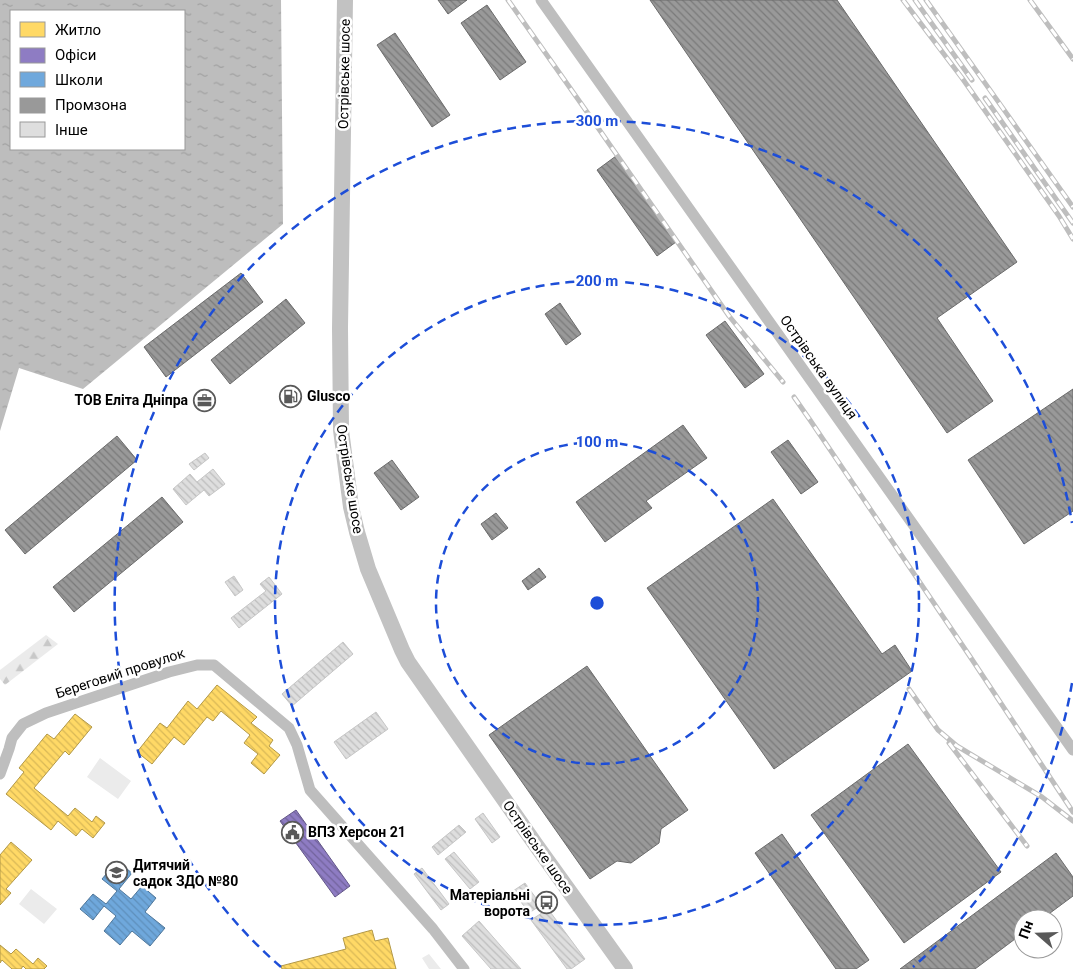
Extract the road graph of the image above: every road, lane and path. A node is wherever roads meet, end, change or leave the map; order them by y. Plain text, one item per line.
1 (345, 0) edge
2 (542, 0) edge
3 (1073, 750) edge
4 (0, 774) edge
5 (464, 969) edge
6 (625, 969) edge

1 - 6 street, Острівське шосе
2 - 3 street, Острівська вулиця
4 - 5 street, Береговий провулок

